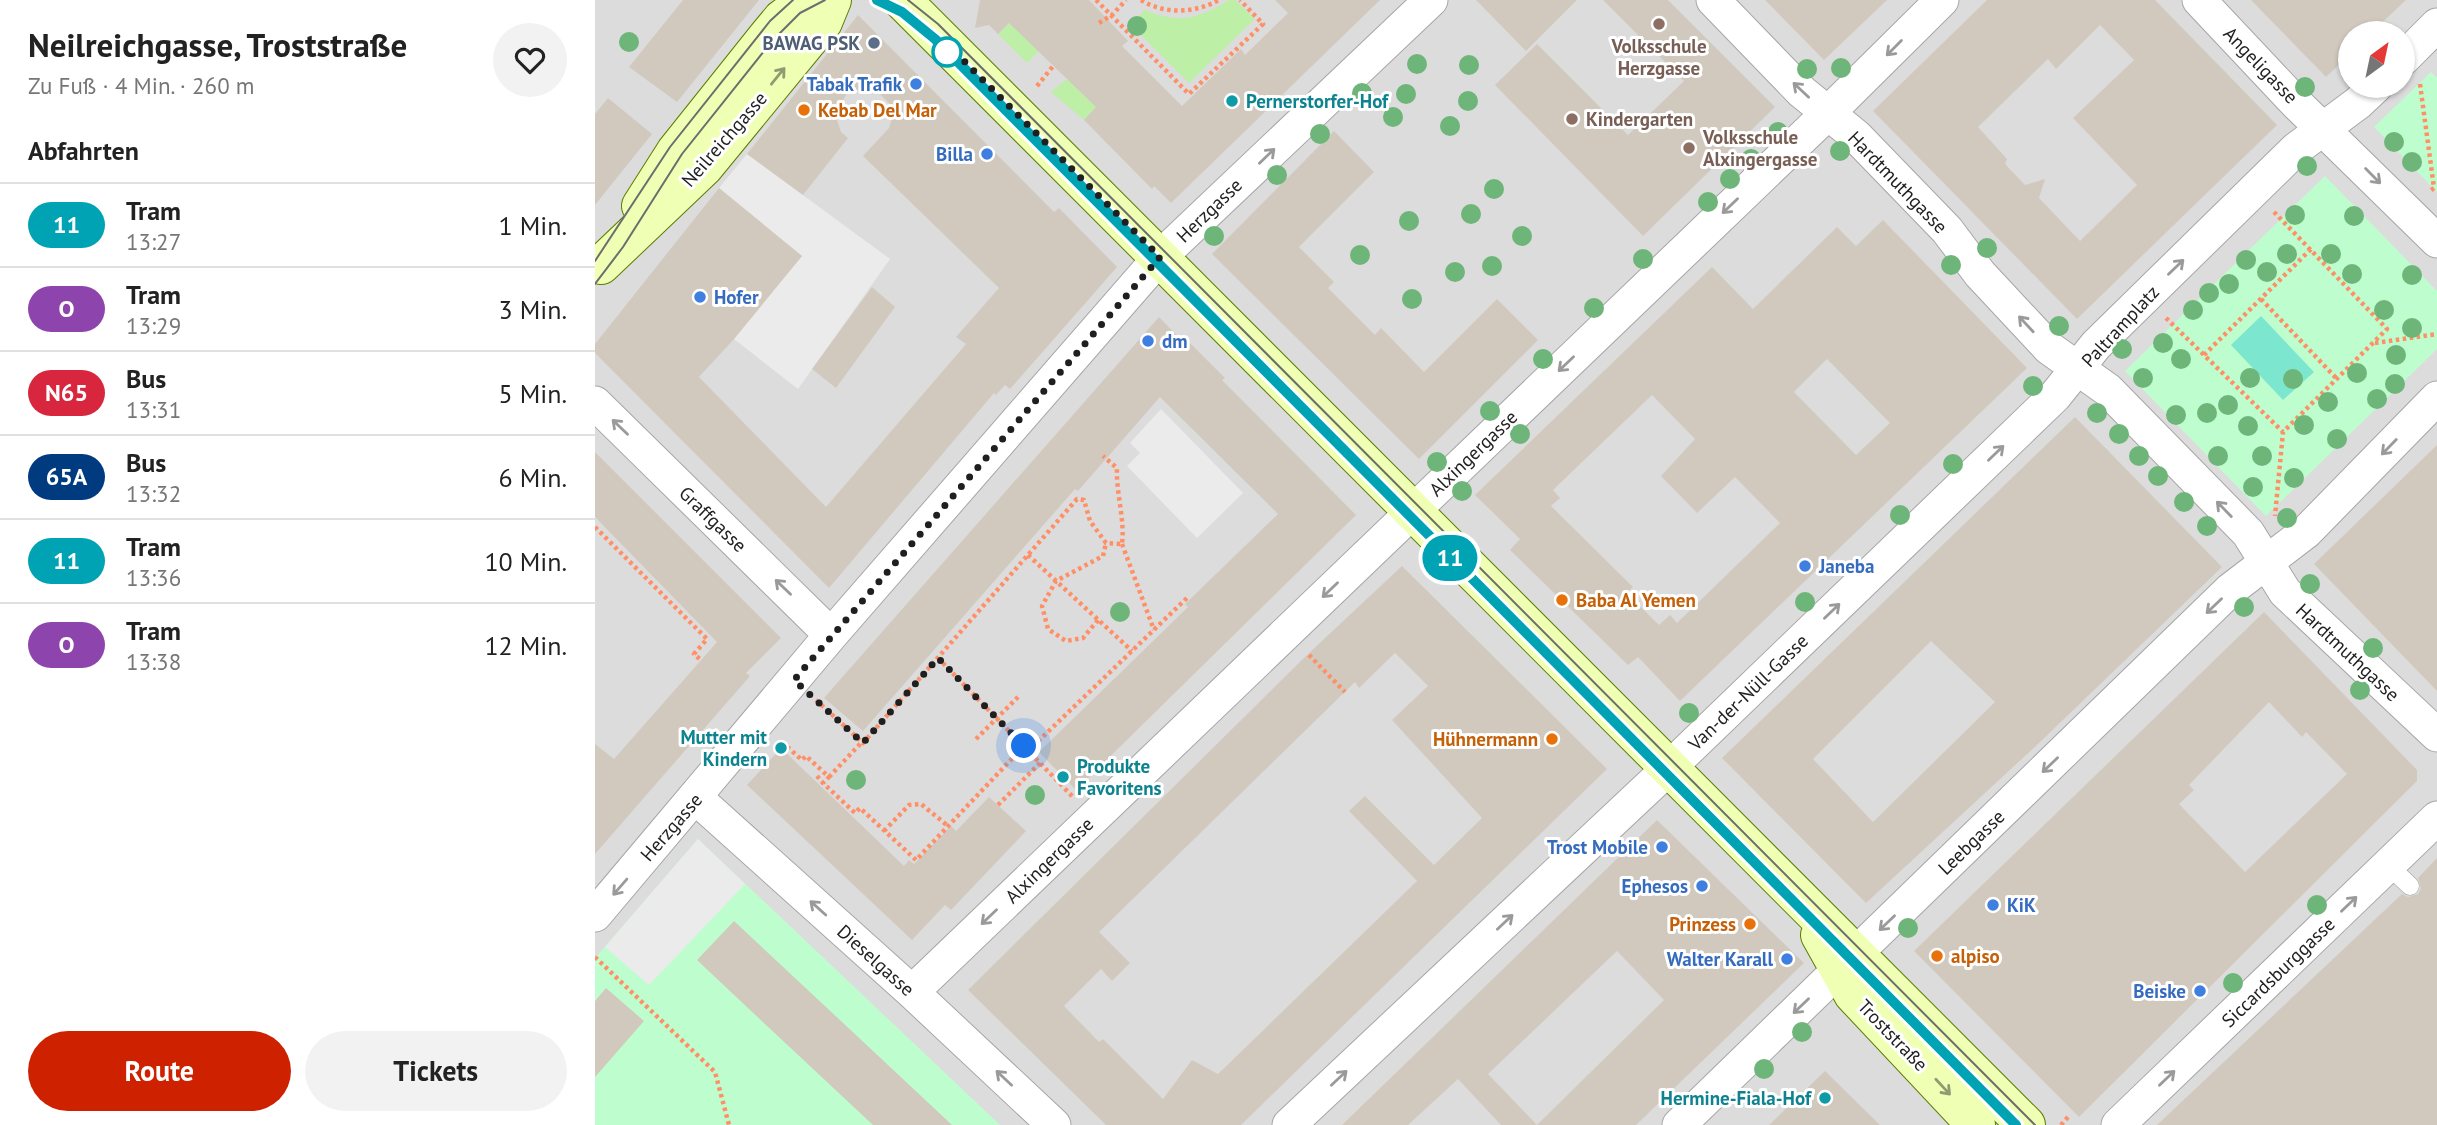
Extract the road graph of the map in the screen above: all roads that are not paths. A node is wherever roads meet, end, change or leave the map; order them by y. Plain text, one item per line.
1 (808, 0) edge
2 (832, 0) edge
3 (902, 0) edge
4 (1431, 0) edge
5 (1713, 0) edge
6 (1942, 0) edge
7 (2199, 0) edge
8 (2437, 25) edge
9 (2415, 55) edge
10 (2362, 98) edge
11 (1828, 113) junction
12 (2325, 129) junction
13 (2437, 241) edge
14 (1160, 257) junction
15 (598, 268) edge
16 (2078, 369) junction
17 (2437, 398) edge
18 (595, 403) edge
19 (1413, 510) junction
20 (2266, 563) junction
21 (831, 635) junction
22 (2437, 735) edge
23 (1669, 768) junction
24 (696, 798) junction
25 (2437, 818) edge
26 (595, 915) edge
27 (1847, 961) junction
28 (912, 992) junction
29 (1053, 1125) edge
30 (1289, 1125) edge
31 (1679, 1125) edge
32 (1976, 1125) edge
33 (2026, 1125) edge
34 (2118, 1125) edge

1 - 15 street, Neilreichgasse
15 -> 2 street, Neilreichgasse
3 - 14 street, Troststraße
14 -> 4 street, Herzgasse
11 -> 5 street, Hardtmuthgasse
6 -> 11 street, Alxingergasse
7 - 12 street, Angeligasse
8 - 9 street
10 - 12 street
16 -> 11 street, Hardtmuthgasse
11 -> 19 street, Alxingergasse
12 -> 13 street
16 -> 12 street, Paltramplatz
14 - 19 street, Troststraße
14 - 21 street, Herzgasse
20 -> 16 street, Paltramplatz
23 -> 16 street, Van-der-Nüll-Gasse
17 -> 20 street
21 -> 18 street, Graffgasse
19 - 23 street, Troststraße
19 -> 28 street, Alxingergasse
20 - 22 street, Hardtmuthgasse
20 -> 27 street, Leebgasse
21 - 24 street, Herzgasse
23 - 27 street, Troststraße
30 -> 23 street, Van-der-Nüll-Gasse
24 -> 26 street, Herzgasse
28 -> 24 street, Dieselgasse
34 -> 25 street, Siccardsburggasse
27 -> 31 street, Leebgasse
27 -> 32 street, Troststraße
27 - 33 street, Troststraße
29 -> 28 street, Dieselgasse

